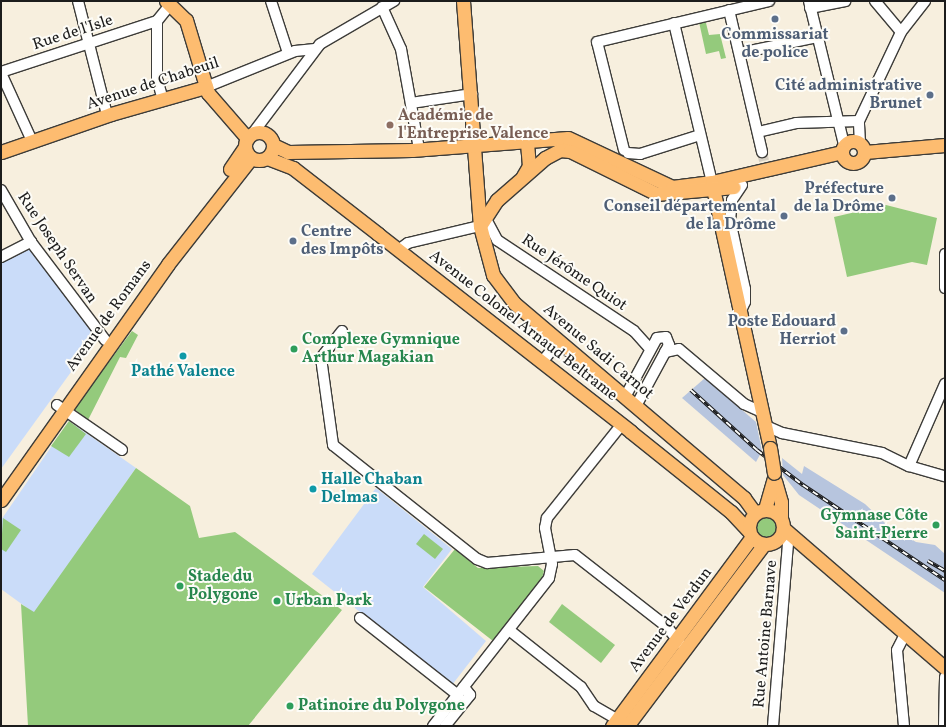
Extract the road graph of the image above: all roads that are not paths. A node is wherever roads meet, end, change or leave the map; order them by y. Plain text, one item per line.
1 (78, 1) edge
2 (271, 1) edge
3 (392, 1) edge
4 (463, 1) edge
5 (769, 1) edge
6 (845, 1) edge
7 (875, 1) edge
8 (925, 1) edge
9 (168, 3) edge
10 (810, 4) edge
11 (382, 7) junction
12 (730, 10) junction
13 (157, 20) junction
14 (674, 23) junction
15 (901, 32) junction
16 (818, 36) junction
17 (88, 43) junction
18 (315, 50) junction
19 (292, 52) junction
20 (740, 53) junction
21 (1, 72) edge
22 (206, 87) junction
23 (472, 94) junction
24 (163, 100) junction
25 (411, 103) junction
26 (473, 110) junction
27 (107, 115) junction
28 (840, 121) junction
29 (860, 121) junction
30 (758, 132) junction
31 (700, 135) junction
32 (248, 140) junction
33 (32, 141) junction
34 (527, 141) junction
35 (503, 143) junction
36 (273, 145) junction
37 (862, 146) junction
38 (476, 147) junction
39 (941, 147) edge
40 (419, 149) junction
41 (1, 152) edge
42 (288, 152) junction
43 (843, 152) junction
44 (705, 154) junction
45 (267, 158) junction
46 (764, 161) junction
47 (293, 168) junction
48 (522, 177) junction
49 (479, 183) junction
50 (696, 184) junction
51 (742, 185) junction
52 (713, 187) junction
53 (1, 190) edge
54 (497, 200) junction
55 (483, 223) junction
56 (31, 242) junction
57 (398, 250) junction
58 (945, 254) edge
59 (1, 257) edge
60 (945, 288) edge
61 (740, 313) junction
62 (342, 331) dead end
63 (104, 340) junction
64 (559, 341) junction
65 (650, 349) junction
66 (667, 349) junction
67 (542, 362) junction
68 (945, 384) edge
69 (625, 397) junction
70 (636, 406) junction
71 (60, 407) junction
72 (762, 412) junction
73 (622, 424) junction
74 (764, 425) junction
75 (782, 433) junction
76 (768, 441) junction
77 (122, 450) dead end
78 (909, 466) junction
79 (945, 476) edge
80 (774, 477) junction
81 (1, 486) edge
82 (1, 500) edge
83 (760, 511) junction
84 (731, 512) junction
85 (782, 523) junction
86 (750, 534) junction
87 (776, 543) junction
88 (551, 556) junction
89 (814, 558) junction
90 (360, 618) dead end
91 (691, 618) junction
92 (667, 627) junction
93 (509, 630) junction
94 (905, 634) junction
95 (679, 639) junction
96 (945, 668) edge
97 (670, 672) junction
98 (945, 677) edge
99 (461, 691) junction
100 (621, 723) edge
101 (433, 726) edge
102 (446, 726) edge
103 (773, 726) edge
104 (904, 726) edge
105 (944, 726) edge

1 - 17 street
2 - 19 street
3 - 11 street
4 - 23 main road, Avenue Sadi Carnot
5 - 12 street
6 - 10 street
7 - 15 street
8 - 15 street
9 - 13 street
9 - 22 main road
10 - 16 street
11 - 18 street
11 - 25 street
12 - 14 street
12 - 20 street
13 - 17 street, Rue de l'Isle
13 - 24 street
14 - 31 street
14 - 31 street
15 - 29 street
16 - 20 street
16 - 28 street
17 - 21 street, Rue de l'Isle
17 - 27 street
18 - 19 street, Avenue de Chabeuil
18 - 32 street, Avenue de Romans
19 - 22 street, Avenue de Chabeuil
20 - 30 street
21 - 33 street
22 - 24 main road, Avenue de Chabeuil
22 - 32 main road
23 - 25 street
23 - 26 main road, Avenue Sadi Carnot
24 - 27 main road, Avenue de Chabeuil
25 - 40 street
26 - 35 main road, Avenue Sadi Carnot
26 - 38 main road, Avenue Sadi Carnot
27 - 33 main road, Avenue de Chabeuil
28 - 29 street
28 - 30 street
28 - 43 street
29 - 37 street
30 - 46 street
31 - 44 street
32 - 36 main road
32 - 45 main road
32 - 63 main road, Avenue de Romans
32 - 71 main road, Avenue de Romans
33 - 41 main road, Avenue de Chabeuil
34 - 35 main road
34 - 48 main road
34 - 50 main road
35 - 38 main road
36 - 42 main road
36 - 45 main road
37 - 39 main road
37 - 43 main road
37 - 43 main road
38 - 40 main road
38 - 49 main road, Avenue Sadi Carnot
40 - 42 main road
42 - 47 main road
43 - 46 main road
43 - 51 main road
44 - 50 street
44 - 52 street
45 - 47 main road, Avenue Colonel Arnaud Beltrame
46 - 52 main road
47 - 57 main road, Avenue Colonel Arnaud Beltrame
48 - 52 main road
48 - 54 main road
49 - 54 main road, Avenue Sadi Carnot
49 - 55 main road, Avenue Sadi Carnot
50 - 52 main road
51 - 52 main road
51 - 61 street
52 - 61 main road
53 - 56 street, Rue Joseph Servan
54 - 55 main road
55 - 57 street
55 - 64 main road, Avenue Sadi Carnot
55 - 65 street, Rue Jérôme Quiot
56 - 59 street
56 - 63 street, Rue Joseph Servan
57 - 67 main road, Avenue Colonel Arnaud Beltrame
58 - 60 street
61 - 72 main road
62 - 88 street
63 - 71 main road, Avenue de Romans
64 - 67 street
64 - 69 main road, Avenue Sadi Carnot
65 - 66 street
65 - 69 street
66 - 70 street
66 - 72 street
67 - 73 main road, Avenue Colonel Arnaud Beltrame
68 - 78 street
69 - 70 main road, Avenue Sadi Carnot
70 - 83 main road, Avenue Sadi Carnot
71 - 77 street
71 - 81 main road, Avenue de Romans
71 - 82 main road, Avenue de Romans
72 - 74 main road
73 - 84 main road, Avenue Colonel Arnaud Beltrame
73 - 88 street
74 - 75 street
74 - 76 main road
75 - 76 street
75 - 78 street
76 - 80 main road, bridge
78 - 79 street
80 - 83 main road, Avenue de Verdun
80 - 85 main road
83 - 84 main road
83 - 85 main road
83 - 86 main road, Avenue de Verdun
84 - 86 main road, Avenue Colonel Arnaud Beltrame
85 - 87 main road, Avenue de Verdun
85 - 89 main road
86 - 87 main road, Avenue Colonel Arnaud Beltrame
86 - 91 main road, Avenue de Verdun
87 - 89 main road, Avenue Colonel Arnaud Beltrame
87 - 97 main road, Avenue de Verdun
87 - 103 street, Rue Antoine Barnave
88 - 92 street
88 - 93 street
89 - 94 main road
90 - 99 street
91 - 92 street
91 - 95 main road, Avenue de Verdun
92 - 95 street
93 - 99 street
93 - 100 street
94 - 96 main road
94 - 104 street
95 - 97 street
95 - 100 main road, Avenue de Verdun
97 - 100 main road, Avenue de Verdun
98 - 105 street
99 - 101 street
99 - 102 street

